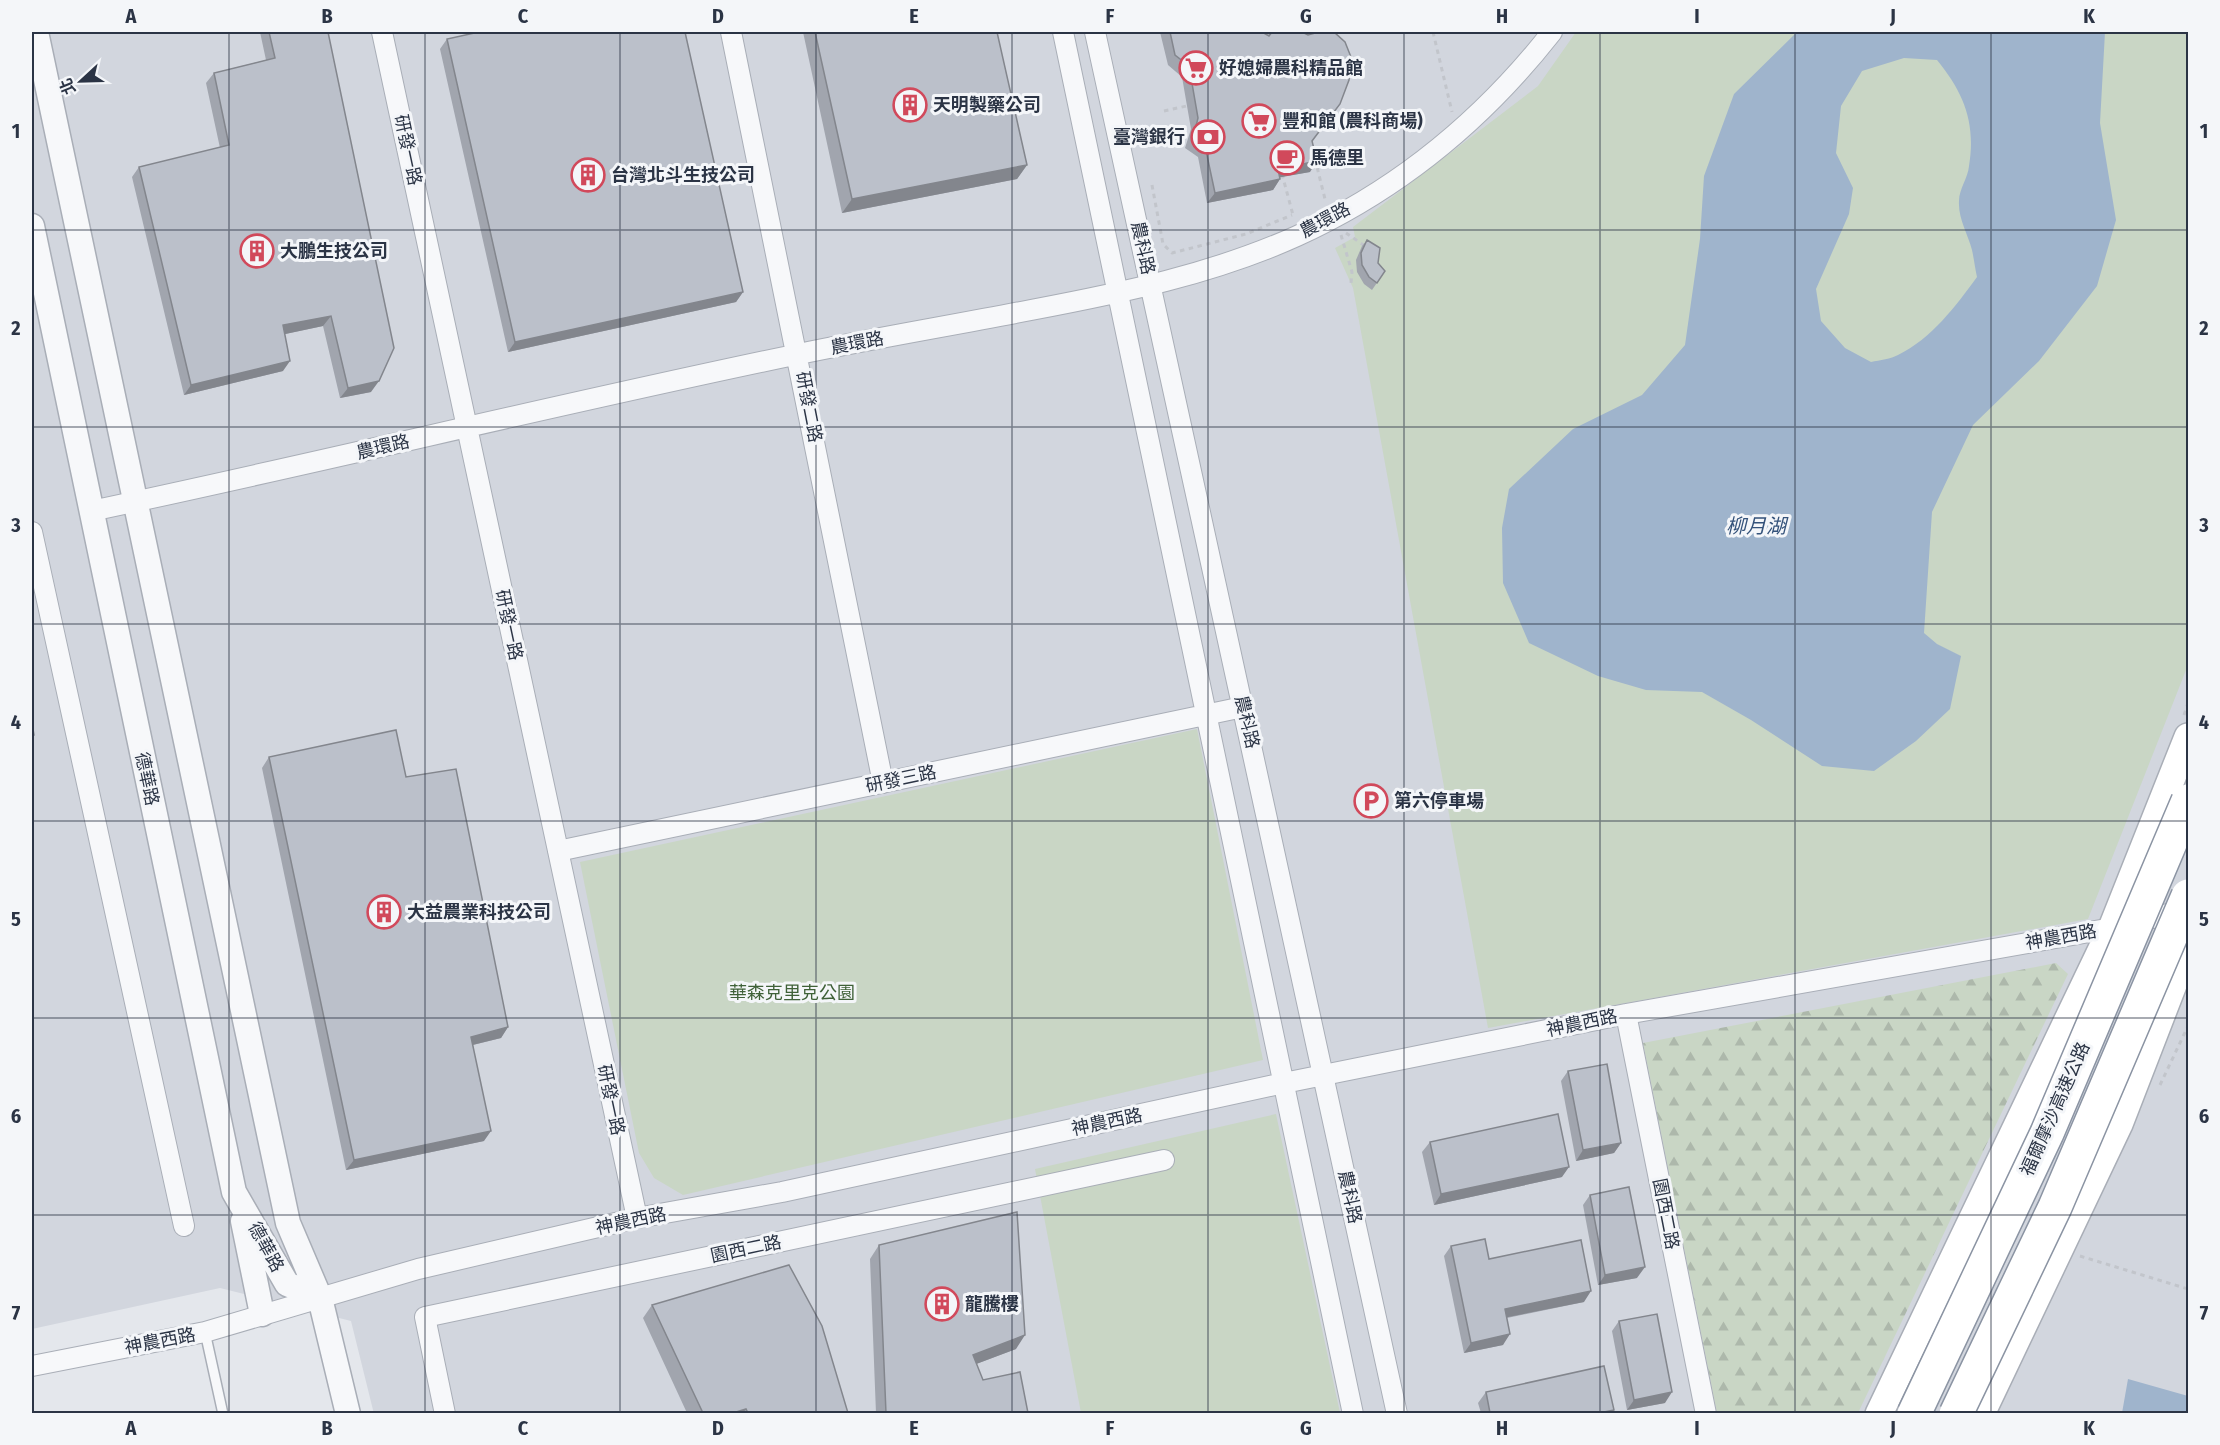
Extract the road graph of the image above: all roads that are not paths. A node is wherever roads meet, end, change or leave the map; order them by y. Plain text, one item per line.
1 (36, 32) edge
2 (382, 32) edge
3 (732, 32) edge
4 (1063, 32) edge
5 (1095, 32) edge
6 (1552, 32) edge
7 (32, 226) edge
8 (1151, 285) junction
9 (1118, 293) junction
10 (799, 354) junction
11 (467, 428) junction
12 (135, 502) junction
13 (91, 511) junction
14 (32, 532) edge
15 (1244, 707) junction
16 (1206, 714) junction
17 (2188, 737) edge
18 (883, 783) junction
19 (2188, 801) edge
20 (558, 851) junction
21 (2188, 896) edge
22 (2188, 909) edge
23 (2112, 928) junction
24 (2188, 946) edge
25 (1626, 1014) junction
26 (1324, 1076) junction
27 (1284, 1083) junction
28 (1164, 1160) dead end
29 (239, 1201) junction
30 (636, 1218) junction
31 (184, 1226) dead end
32 (320, 1298) junction
33 (262, 1314) junction
34 (206, 1332) junction
35 (32, 1366) edge
36 (223, 1413) edge
37 (348, 1413) edge
38 (445, 1413) edge
39 (1353, 1413) edge
40 (1397, 1413) edge
41 (1706, 1413) edge
42 (1879, 1413) edge
43 (1914, 1413) edge
44 (1956, 1413) edge
45 (1981, 1413) edge

1 - 12 street
2 - 11 street, 研發一路
3 - 10 street, 研發二路
4 - 9 street, 農科路
5 - 8 street, 農科路
6 - 8 street, 農環路
7 - 13 street, 德華路
8 - 9 street, 農環路
8 - 15 street, 農科路
9 - 10 street, 農環路
9 - 16 street, 農科路
10 - 11 street, 農環路
10 - 18 street, 研發二路
11 - 12 street, 農環路
11 - 20 street, 研發一路
12 - 13 street, 農環路
12 - 32 street
13 - 29 street, 德華路
14 - 31 street
15 - 16 street, 研發三路
15 - 26 street, 農科路
16 - 18 street, 研發三路
16 - 27 street, 農科路
17 - 23 main road
18 - 20 street, 研發三路
19 - 43 highway, 福爾摩沙高速公路, bridge
20 - 30 street, 研發一路
21 - 44 highway, bridge
22 - 23 street, 神農西路
23 - 25 street, 神農西路
23 - 42 main road
24 - 45 main road
25 - 26 street, 神農西路
25 - 41 street, 園西二路
26 - 27 street, 神農西路
26 - 40 street, 農科路
27 - 30 street, 神農西路
27 - 39 street, 農科路
28 - 38 street, 園西二路
29 - 32 street, 德華路
29 - 33 street
30 - 32 street, 神農西路
32 - 33 street, 神農西路
32 - 37 street
33 - 34 street, 神農西路
34 - 35 street, 神農西路
34 - 36 lane

